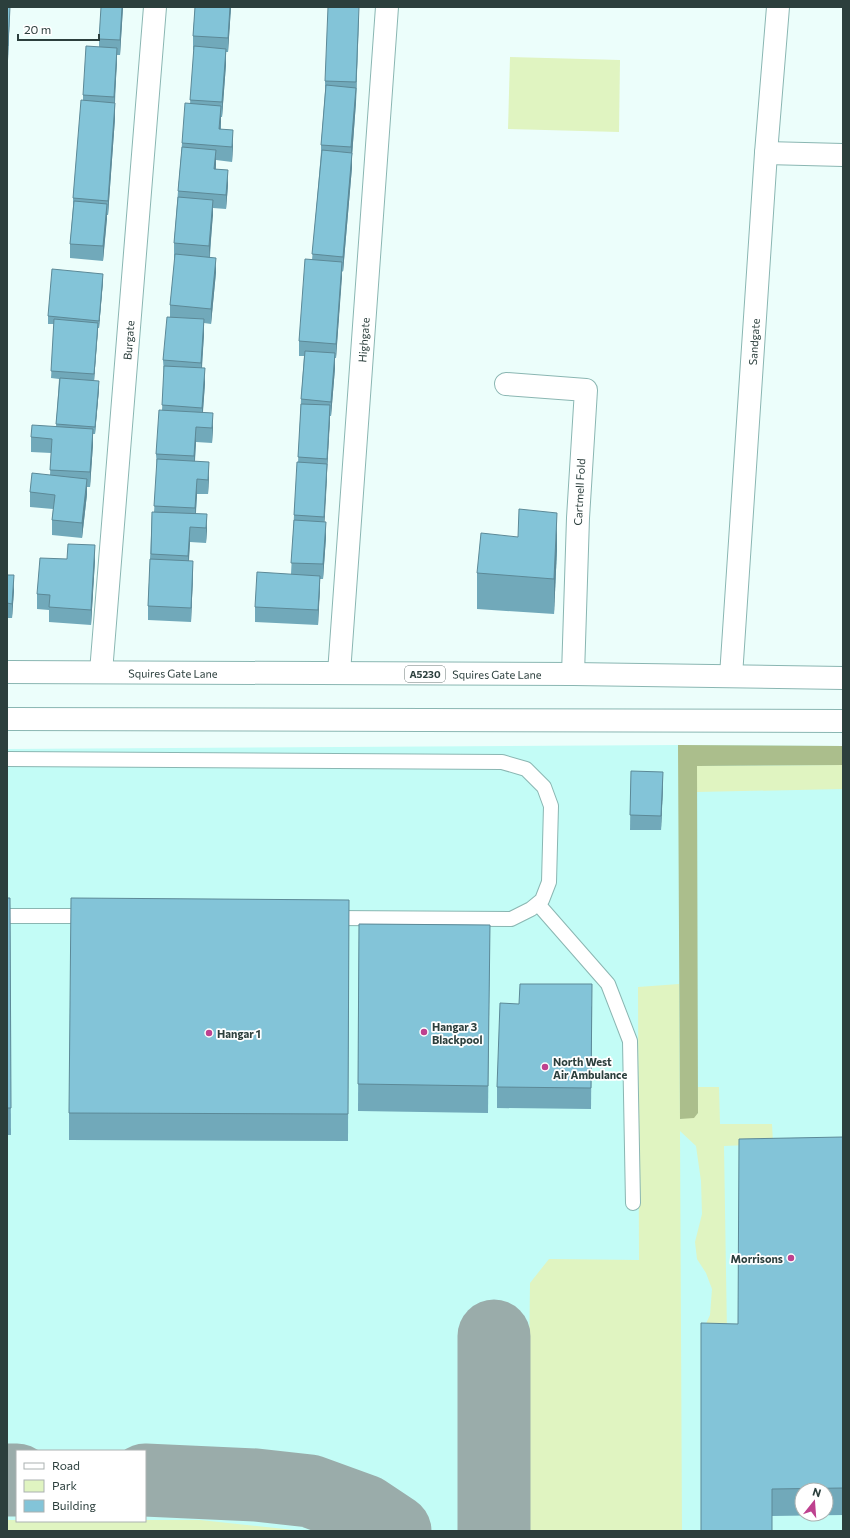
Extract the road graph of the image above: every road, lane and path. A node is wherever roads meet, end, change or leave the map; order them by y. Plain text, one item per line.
1 (155, 7) edge
2 (387, 7) edge
3 (778, 7) edge
4 (766, 153) junction
5 (843, 155) edge
6 (506, 384) dead end
7 (7, 672) edge
8 (101, 672) junction
9 (339, 673) junction
10 (573, 674) junction
11 (731, 676) junction
12 (843, 678) edge
13 (7, 719) edge
14 (843, 721) edge
15 (7, 759) edge
16 (538, 904) junction
17 (7, 916) edge
18 (103, 916) edge
19 (321, 918) edge
20 (634, 1203) dead end

1 - 8 street, Burgate
2 - 9 street, Highgate
3 - 4 street, Sandgate
4 - 5 street
4 - 11 street, Sandgate
6 - 10 street, Cartmell Fold
7 - 8 street, Squires Gate Lane / A5230
8 - 9 street, Squires Gate Lane / A5230
9 - 10 street, Squires Gate Lane / A5230
10 - 11 street, Squires Gate Lane / A5230
11 - 12 street, Squires Gate Lane / A5230
13 - 14 street
15 - 16 lane
16 - 19 lane
16 - 20 lane
17 - 18 lane

